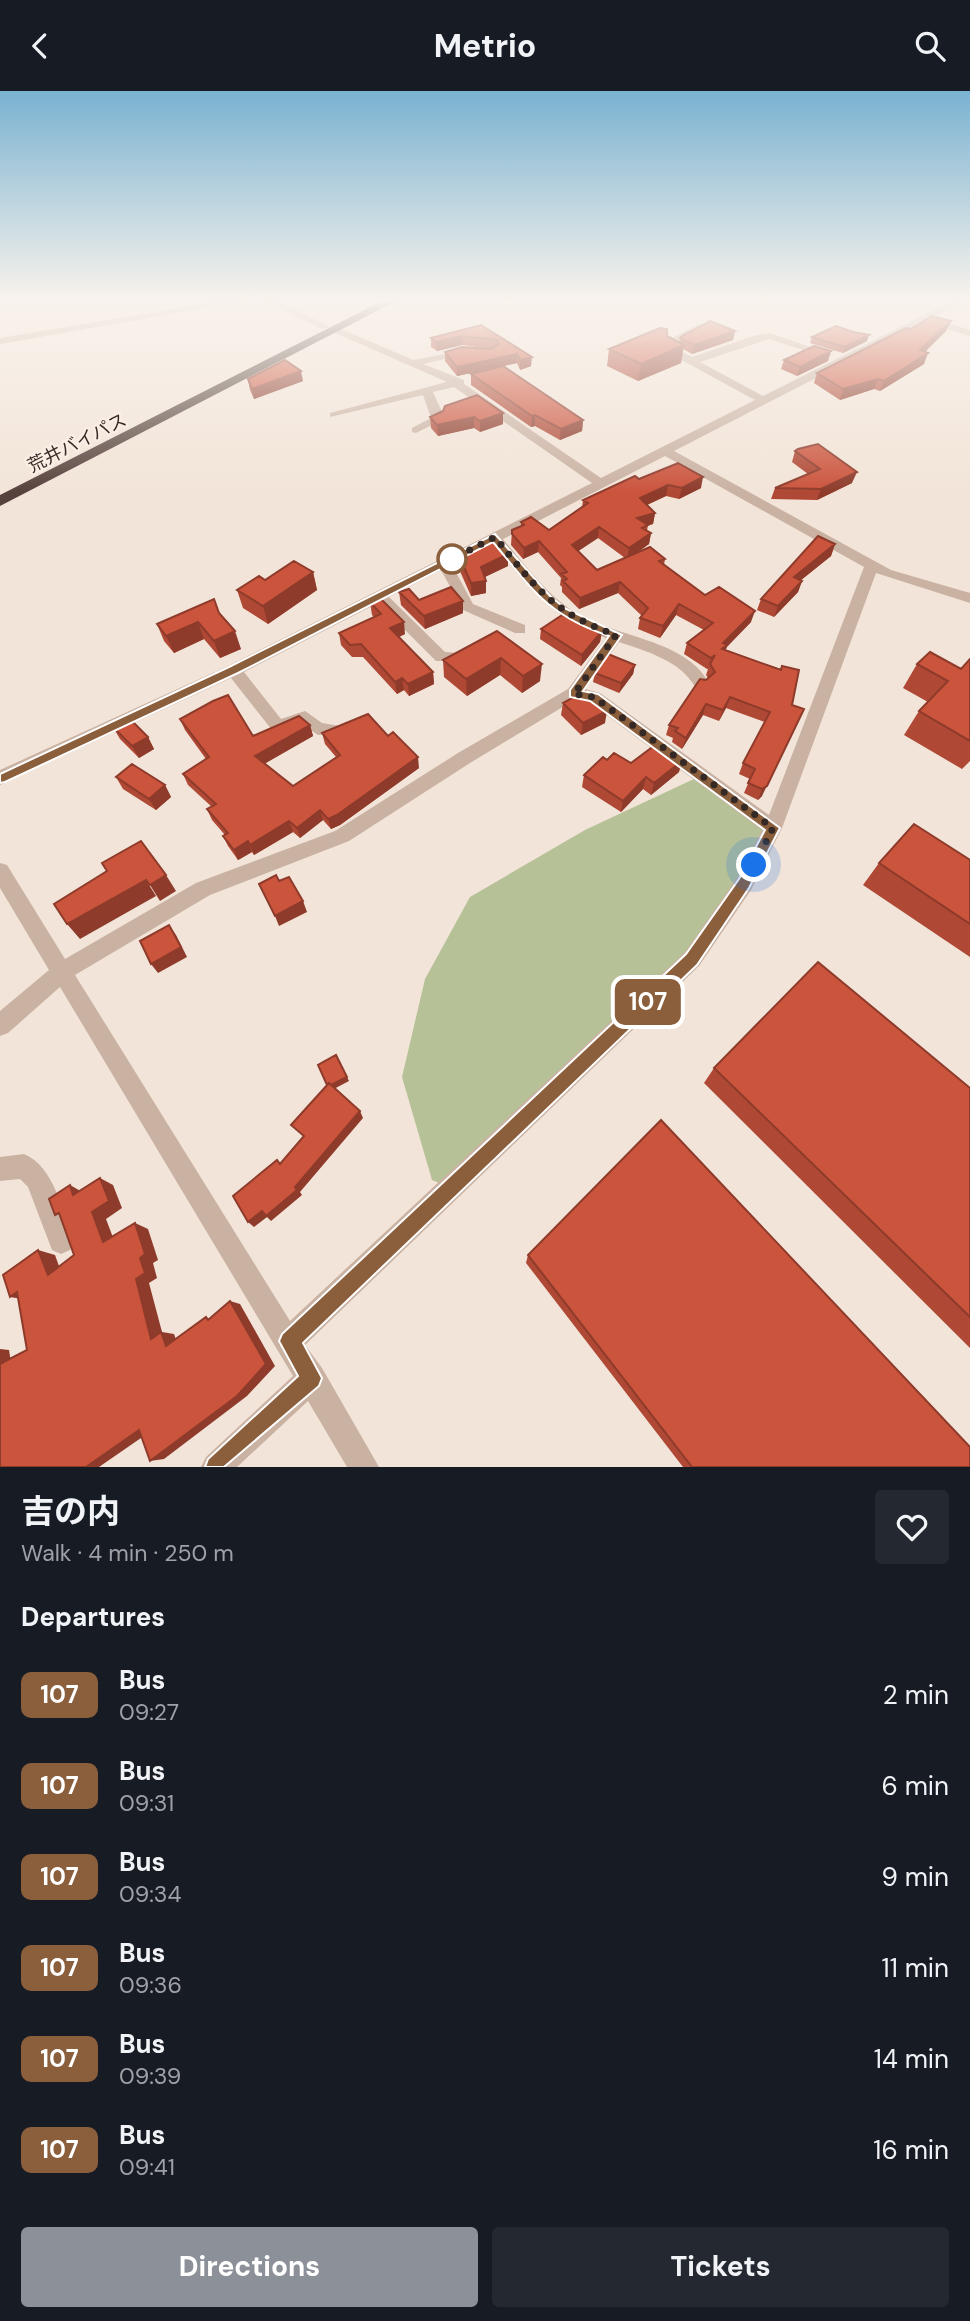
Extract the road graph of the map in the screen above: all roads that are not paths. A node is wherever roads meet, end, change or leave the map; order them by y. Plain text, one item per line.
1 (257, 364) edge
2 (262, 364) edge
3 (409, 364) edge
4 (698, 364) edge
5 (833, 364) edge
6 (474, 376) edge
7 (456, 383) junction
8 (427, 391) junction
9 (762, 400) junction
10 (334, 415) dead end
11 (416, 430) dead end
12 (663, 450) junction
13 (600, 482) junction
14 (0, 490) edge
15 (0, 501) edge
16 (495, 537) junction
17 (444, 563) junction
18 (872, 565) junction
19 (379, 596) junction
20 (970, 598) edge
21 (520, 629) dead end
22 (616, 635) junction
23 (456, 657) edge
24 (234, 670) junction
25 (701, 683) edge
26 (574, 694) junction
27 (334, 730) edge
28 (0, 778) edge
29 (773, 828) junction
30 (0, 871) edge
31 (62, 972) junction
32 (0, 1025) edge
33 (0, 1169) edge
34 (61, 1241) edge
35 (289, 1341) junction
36 (312, 1378) junction
37 (216, 1467) edge
38 (364, 1467) edge

1 - 14 highway, 荒井バイパス
2 - 15 highway, 荒井バイパス
3 - 7 street
4 - 9 street
5 - 9 street
6 - 7 street
7 - 8 street
7 - 13 street
8 - 10 street
8 - 11 street
9 - 12 street
12 - 13 street
12 - 18 street
13 - 16 street
16 - 17 street
16 - 22 street
17 - 19 street
17 - 21 street
18 - 20 street
18 - 29 street
19 - 23 street
19 - 24 street
22 - 25 street
22 - 26 street
24 - 27 street
24 - 28 street
26 - 29 street
26 - 31 street
29 - 35 street
30 - 31 street
31 - 32 street
31 - 35 street
33 - 34 street
35 - 36 street
36 - 37 street
36 - 38 street

